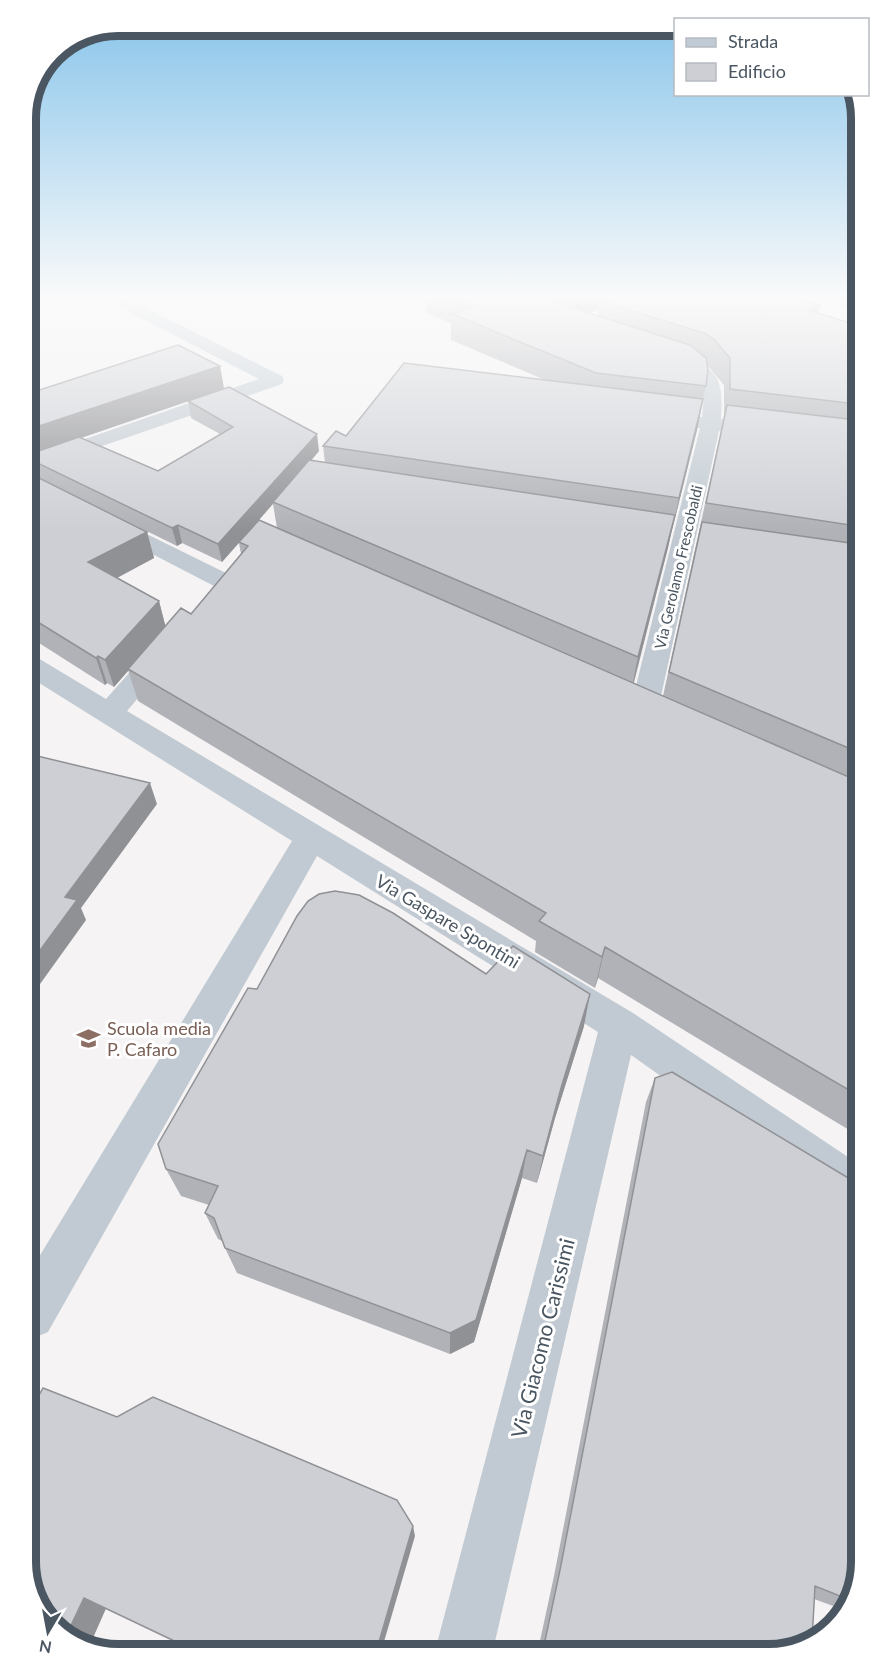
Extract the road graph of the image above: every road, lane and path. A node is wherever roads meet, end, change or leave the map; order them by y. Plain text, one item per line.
1 (264, 374) edge
2 (708, 374) edge
3 (640, 415) edge
4 (711, 424) junction
5 (789, 434) edge
6 (36, 476) edge
7 (89, 512) edge
8 (223, 581) edge
9 (178, 634) edge
10 (36, 669) edge
11 (644, 710) edge
12 (110, 714) junction
13 (311, 837) junction
14 (619, 1025) junction
15 (851, 1184) edge
16 (36, 1306) edge
17 (466, 1644) edge

1 - 6 street
2 - 4 street, Via Gerolamo Frescobaldi
3 - 4 street
4 - 5 street
4 - 11 street, Via Gerolamo Frescobaldi
7 - 8 street
9 - 12 street
10 - 12 street, Via Gaspare Spontini
12 - 13 street, Via Gaspare Spontini
13 - 14 street, Via Gaspare Spontini
13 - 16 street
14 - 15 street, Via Gaspare Spontini
14 - 17 street, Via Giacomo Carissimi

